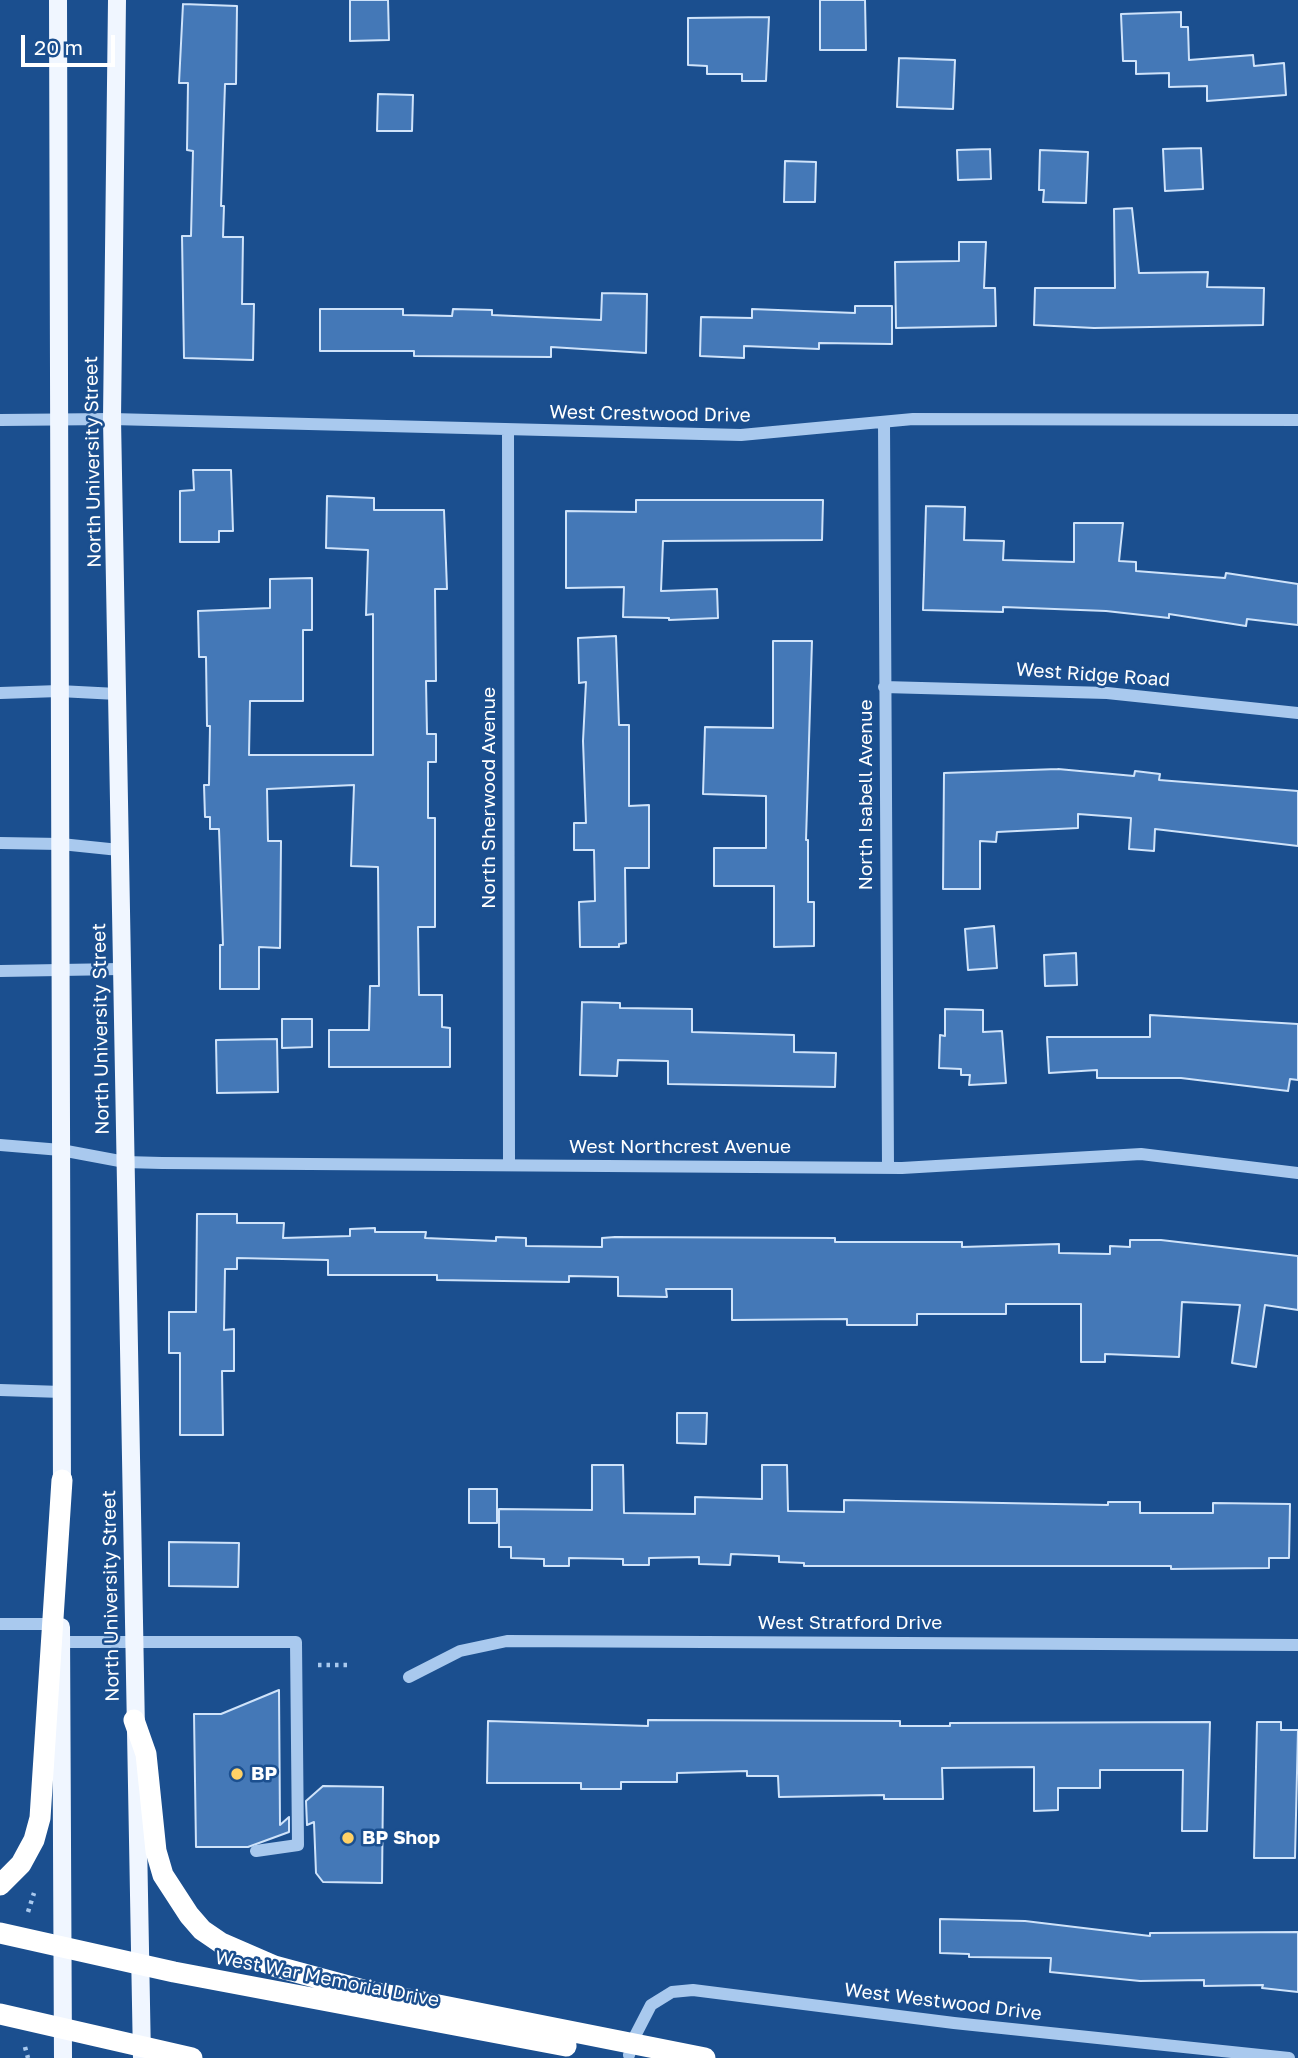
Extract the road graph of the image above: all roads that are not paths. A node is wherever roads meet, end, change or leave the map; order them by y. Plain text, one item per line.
1 (58, 0) edge
2 (117, 0) edge
3 (61, 419) junction
4 (112, 419) junction
5 (0, 420) edge
6 (1298, 420) edge
7 (884, 422) junction
8 (508, 431) junction
9 (884, 687) junction
10 (59, 691) junction
11 (0, 693) edge
12 (117, 694) junction
13 (1298, 713) edge
14 (0, 844) edge
15 (61, 844) junction
16 (119, 850) junction
17 (120, 969) junction
18 (0, 971) edge
19 (61, 971) junction
20 (0, 1145) edge
21 (61, 1150) junction
22 (125, 1163) junction
23 (509, 1165) junction
24 (888, 1168) junction
25 (1298, 1173) edge
26 (0, 1390) edge
27 (62, 1392) junction
28 (62, 1480) joint
29 (0, 1625) edge
30 (57, 1633) junction
31 (132, 1642) junction
32 (1298, 1645) edge
33 (409, 1677) dead end
34 (134, 1720) junction
35 (256, 1851) dead end
36 (0, 1885) edge
37 (0, 1933) edge
38 (63, 1948) junction
39 (141, 1965) junction
40 (0, 2014) edge
41 (62, 2030) junction
42 (142, 2053) edge
43 (636, 2053) edge
44 (63, 2058) edge
45 (192, 2058) edge
46 (705, 2058) edge
47 (1289, 2058) edge

1 - 3 main road, North University Street
2 - 4 main road, North University Street
3 - 4 street, West Crestwood Drive
3 - 5 street, West Crestwood Drive
3 - 10 main road, North University Street
4 - 8 street, West Crestwood Drive
4 - 12 main road, North University Street
6 - 7 street, West Crestwood Drive
7 - 8 street, West Crestwood Drive
7 - 9 street, North Isabell Avenue
8 - 23 street, North Sherwood Avenue
9 - 13 street, West Ridge Road
9 - 24 street, North Isabell Avenue
10 - 11 street
10 - 12 street
10 - 15 main road, North University Street
12 - 16 main road, North University Street
14 - 15 street
15 - 16 street
15 - 19 main road, North University Street
16 - 17 main road, North University Street
17 - 19 street
17 - 22 main road, North University Street
18 - 19 street
19 - 21 main road, North University Street
20 - 21 street, West Northcrest Avenue
21 - 22 street, West Northcrest Avenue
21 - 27 main road, North University Street
22 - 23 street, West Northcrest Avenue
22 - 31 main road, North University Street
23 - 24 street, West Northcrest Avenue
24 - 25 street, West Northcrest Avenue
26 - 27 street
27 - 28 main road, North University Street
28 - 30 highway
29 - 30 street
30 - 31 street
30 - 36 highway
30 - 38 main road
31 - 34 main road, North University Street
31 - 35 street
32 - 33 street, West Stratford Drive
34 - 39 main road, North University Street
34 - 43 highway
37 - 38 highway, West War Memorial Drive
38 - 39 highway, West War Memorial Drive
38 - 41 main road
39 - 42 main road, North University Street
39 - 43 highway, West War Memorial Drive
40 - 41 highway
41 - 42 highway
41 - 44 main road
42 - 45 highway
43 - 46 highway
43 - 47 street, West Westwood Drive

